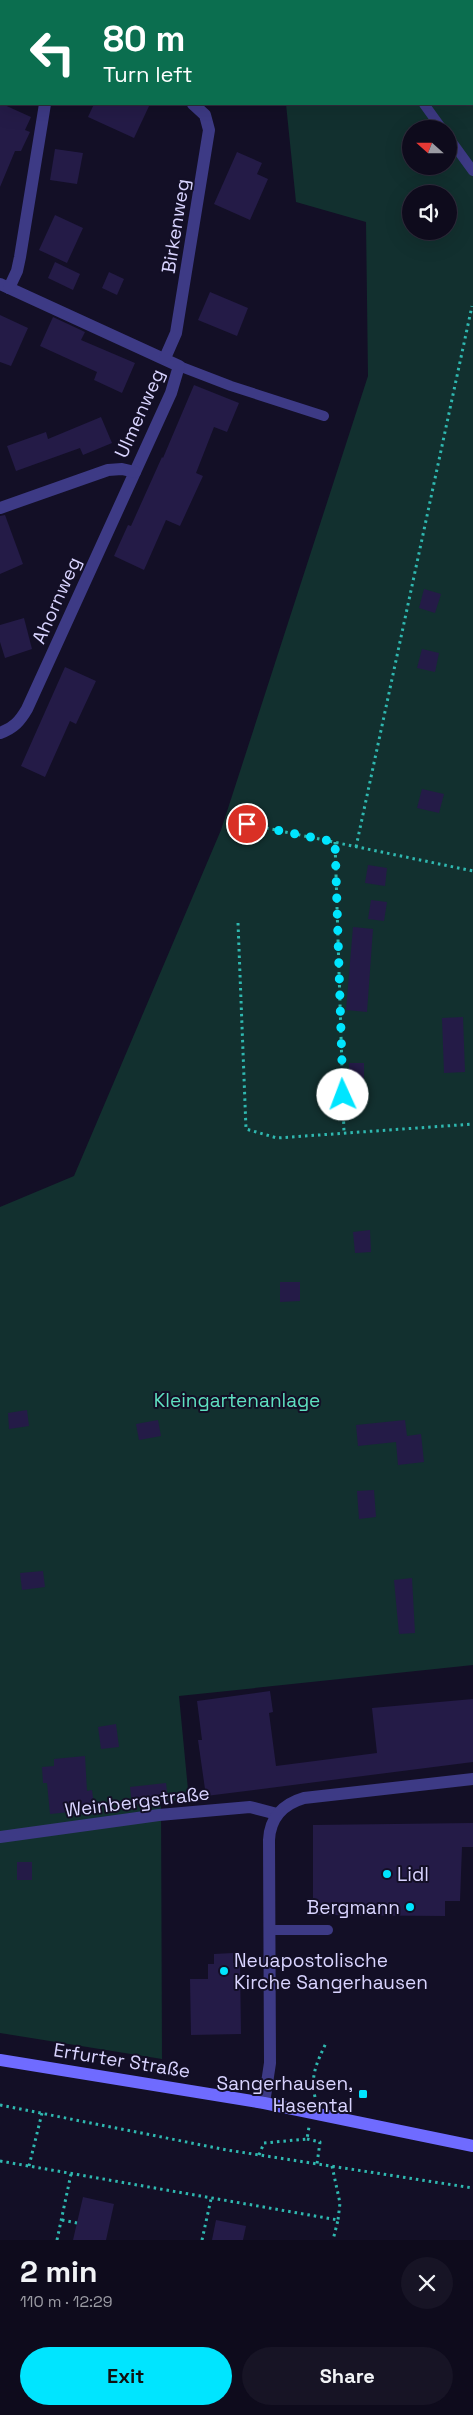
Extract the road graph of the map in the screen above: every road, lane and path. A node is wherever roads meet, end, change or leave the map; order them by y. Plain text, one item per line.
1 (45, 105) edge
2 (194, 105) edge
3 (425, 105) edge
4 (436, 120) edge
5 (458, 151) edge
6 (473, 172) edge
7 (4, 286) edge
8 (472, 306) dead end
9 (165, 358) junction
10 (180, 366) junction
11 (324, 416) dead end
12 (135, 472) junction
13 (0, 508) edge
14 (0, 733) edge
15 (247, 824) dead end
16 (335, 842) junction
17 (356, 846) junction
18 (473, 871) edge
19 (238, 923) dead end
20 (473, 1124) edge
21 (344, 1134) junction
22 (473, 1779) edge
23 (277, 1814) junction
24 (0, 1837) edge
25 (269, 1930) junction
26 (328, 1930) dead end
27 (0, 2060) edge
28 (264, 2103) junction
29 (0, 2105) edge
30 (42, 2113) junction
31 (307, 2139) dead end
32 (473, 2146) edge
33 (0, 2161) edge
34 (317, 2164) junction
35 (29, 2166) junction
36 (332, 2166) junction
37 (71, 2174) junction
38 (473, 2188) edge
39 (211, 2199) junction
40 (62, 2220) junction
41 (338, 2220) junction
42 (77, 2223) dead end
43 (58, 2240) edge
44 (202, 2240) edge
45 (333, 2240) edge

1 - 7 street
2 - 9 street, Birkenweg
3 - 4 lane
5 - 6 lane
7 - 9 street, Ulmenweg
8 - 17 path
9 - 10 street, Ulmenweg
10 - 11 lane
10 - 12 street, Ulmenweg
12 - 13 street, Ulmenweg
12 - 14 street, Ahornweg
15 - 16 path
16 - 17 path
16 - 21 path
17 - 18 path
19 - 21 path
20 - 21 path
22 - 23 street
23 - 24 street, Weinbergstraße
23 - 25 street
25 - 26 lane
25 - 28 street
27 - 28 main road, Erfurter Straße
28 - 32 main road, Erfurter Straße
29 - 30 path
30 - 34 path
30 - 35 path
31 - 34 path
33 - 35 path
34 - 36 path
35 - 37 path
36 - 38 path
36 - 41 path
37 - 39 path
37 - 40 path
39 - 41 path
39 - 44 path
40 - 42 path
40 - 43 path
41 - 45 path

